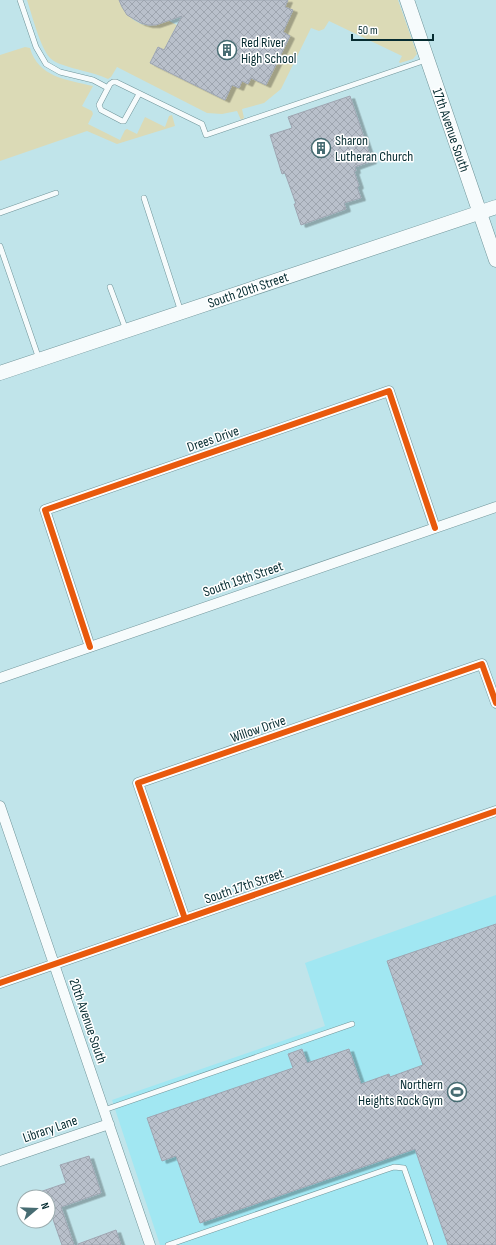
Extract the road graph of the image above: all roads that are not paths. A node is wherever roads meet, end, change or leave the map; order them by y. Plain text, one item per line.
1 (20, 0) edge
2 (407, 0) edge
3 (427, 60) junction
4 (108, 88) junction
5 (139, 94) junction
6 (56, 193) dead end
7 (144, 198) dead end
8 (496, 207) edge
9 (479, 212) junction
10 (0, 213) edge
11 (0, 246) edge
12 (496, 260) edge
13 (110, 287) dead end
14 (182, 312) junction
15 (126, 331) junction
16 (39, 360) junction
17 (0, 374) edge
18 (496, 507) edge
19 (435, 528) junction
20 (90, 647) junction
21 (0, 678) edge
22 (496, 703) edge
23 (0, 806) edge
24 (496, 811) edge
25 (185, 919) junction
26 (54, 964) junction
27 (0, 983) edge
28 (352, 1024) dead end
29 (104, 1110) junction
30 (109, 1124) junction
31 (0, 1161) edge
32 (150, 1245) edge
33 (168, 1245) edge
34 (431, 1245) edge

1 - 4 lane
2 - 3 street, 17th Avenue South
3 - 5 lane
3 - 9 street, 17th Avenue South
4 - 5 lane
4 - 5 lane
6 - 10 lane
7 - 14 lane
8 - 9 street, South 20th Street
9 - 12 street, 17th Avenue South
9 - 14 street, South 20th Street
11 - 16 lane
13 - 15 lane
14 - 15 street, South 20th Street
15 - 16 street, South 20th Street
16 - 17 street, South 20th Street
18 - 19 street, South 19th Street
19 - 20 street, South 19th Street
19 - 20 street, Drees Drive
20 - 21 street, South 19th Street
22 - 25 street, Willow Drive
23 - 26 street, 20th Avenue South
24 - 25 street, South 17th Street
25 - 26 street, South 17th Street
26 - 27 street, South 17th Street
26 - 29 street, 20th Avenue South
28 - 29 lane
29 - 30 street, 20th Avenue South
30 - 31 street, Library Lane
30 - 32 street, 20th Avenue South
33 - 34 lane

